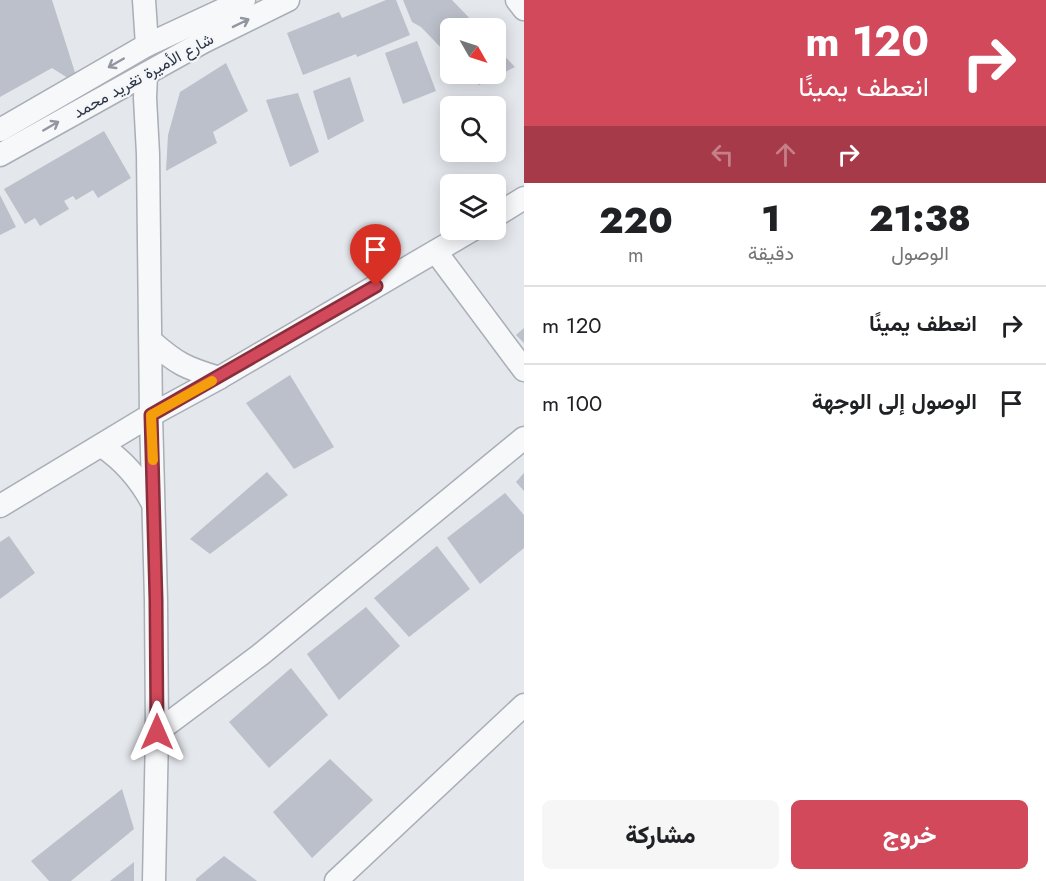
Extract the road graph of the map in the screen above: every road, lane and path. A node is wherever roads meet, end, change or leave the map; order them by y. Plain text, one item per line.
1 (144, 0) edge
2 (244, 0) edge
3 (288, 0) edge
4 (517, 0) edge
5 (524, 9) edge
6 (147, 45) junction
7 (146, 74) junction
8 (0, 130) edge
9 (0, 155) edge
10 (524, 198) edge
11 (506, 209) edge
12 (456, 240) edge
13 (436, 252) junction
14 (151, 341) junction
15 (524, 370) edge
16 (219, 378) junction
17 (151, 415) junction
18 (524, 438) edge
19 (102, 446) junction
20 (153, 504) junction
21 (0, 506) edge
22 (524, 705) edge
23 (157, 732) junction
24 (154, 881) edge
25 (336, 881) edge

1 - 6 street
2 - 6 street, شارع الأميرة تغريد محمد
7 -> 3 street, شارع الأميرة تغريد محمد
4 - 5 street
6 -> 8 street, شارع الأميرة تغريد محمد
9 -> 7 street, شارع الأميرة تغريد محمد
7 - 14 street
10 - 11 street
12 - 13 street
13 - 15 street
13 - 16 street
14 - 16 street
14 - 17 street
16 - 17 street
17 - 19 street
17 - 20 street
18 - 23 street
19 - 20 street
19 - 21 street
20 - 23 street
22 - 25 street
23 - 24 street

